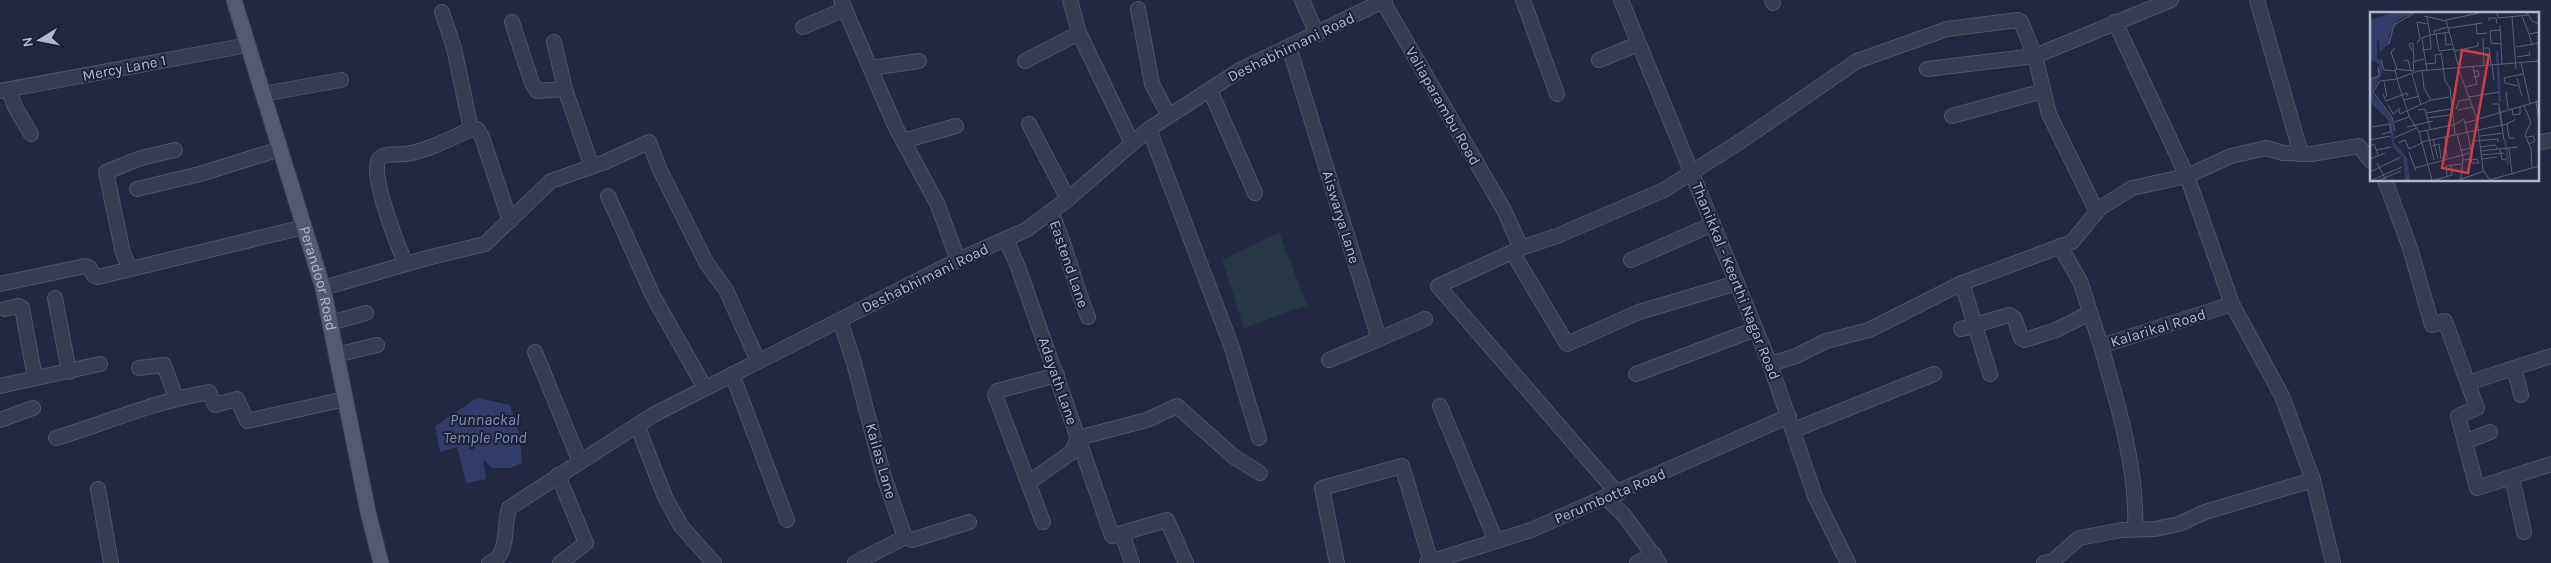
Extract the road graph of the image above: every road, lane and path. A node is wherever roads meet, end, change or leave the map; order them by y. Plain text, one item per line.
1 (234, 0) edge
2 (1070, 0) edge
3 (1302, 0) edge
4 (1383, 0) edge
5 (1523, 0) edge
6 (1621, 0) edge
7 (2171, 0) edge
8 (2257, 0) edge
9 (843, 4) edge
10 (1138, 9) dead end
11 (442, 12) dead end
12 (512, 22) dead end
13 (2115, 22) junction
14 (803, 27) dead end
15 (1079, 33) junction
16 (1317, 34) junction
17 (554, 42) dead end
18 (1638, 44) junction
19 (248, 45) junction
20 (1289, 47) junction
21 (2035, 56) junction
22 (920, 60) dead end
23 (1599, 60) dead end
24 (1025, 61) dead end
25 (871, 68) junction
26 (1927, 69) dead end
27 (341, 80) dead end
28 (565, 89) junction
29 (1210, 90) junction
30 (4, 91) edge
31 (2043, 91) junction
32 (263, 94) junction
33 (1557, 94) dead end
34 (1169, 116) junction
35 (1952, 116) dead end
36 (1029, 124) dead end
37 (956, 126) dead end
38 (471, 129) junction
39 (1149, 129) junction
40 (32, 134) dead end
41 (903, 141) junction
42 (1132, 143) junction
43 (280, 149) junction
44 (175, 150) dead end
45 (2300, 154) junction
46 (2370, 160) edge
47 (592, 167) junction
48 (1691, 172) junction
49 (2187, 176) junction
50 (2385, 181) edge
51 (137, 189) dead end
52 (1255, 193) dead end
53 (608, 196) dead end
54 (1068, 199) junction
55 (1051, 212) junction
56 (2098, 212) junction
57 (510, 221) junction
58 (1713, 224) junction
59 (304, 227) junction
60 (1006, 239) junction
61 (2060, 246) junction
62 (1519, 254) junction
63 (958, 260) junction
64 (1631, 260) dead end
65 (406, 264) junction
66 (130, 269) junction
67 (0, 283) edge
68 (1737, 283) junction
69 (1962, 283) junction
70 (323, 288) junction
71 (54, 298) dead end
72 (2232, 304) junction
73 (5, 309) dead end
74 (366, 313) dead end
75 (2090, 313) junction
76 (1088, 317) dead end
77 (840, 320) junction
78 (1425, 320) dead end
79 (330, 323) junction
80 (1968, 328) junction
81 (1756, 330) junction
82 (1379, 339) junction
83 (377, 345) dead end
84 (2101, 346) junction
85 (535, 352) dead end
86 (336, 355) junction
87 (2551, 356) edge
88 (1330, 360) dead end
89 (758, 361) junction
90 (100, 364) dead end
91 (1770, 364) junction
92 (139, 368) dead end
93 (2514, 368) junction
94 (69, 372) junction
95 (732, 374) junction
96 (1636, 374) dead end
97 (1934, 374) dead end
98 (1990, 374) dead end
99 (1057, 375) junction
100 (35, 378) junction
101 (2474, 381) dead end
102 (0, 386) edge
103 (705, 388) junction
104 (2521, 395) dead end
105 (176, 398) junction
106 (345, 400) junction
107 (1440, 406) dead end
108 (33, 408) dead end
109 (1789, 416) junction
110 (0, 420) edge
111 (637, 425) junction
112 (1794, 430) junction
113 (2490, 432) dead end
114 (56, 438) dead end
115 (1078, 438) junction
116 (1259, 438) dead end
117 (2465, 442) junction
118 (580, 462) junction
119 (2551, 464) edge
120 (1260, 473) dead end
121 (558, 475) junction
122 (2512, 477) junction
123 (2313, 480) junction
124 (1028, 483) junction
125 (98, 488) dead end
126 (1611, 495) junction
127 (787, 520) dead end
128 (969, 522) dead end
129 (1043, 522) dead end
130 (2135, 529) junction
131 (2524, 532) dead end
132 (1122, 533) junction
133 (905, 537) junction
134 (1496, 541) junction
135 (1656, 559) edge
136 (1429, 562) edge
137 (111, 563) edge
138 (380, 563) edge
139 (489, 563) edge
140 (560, 563) edge
141 (714, 563) edge
142 (855, 563) edge
143 (1132, 563) edge
144 (1186, 563) edge
145 (1337, 563) edge
146 (1637, 563) edge
147 (1848, 563) edge
148 (2044, 563) edge
149 (2333, 563) edge

1 - 19 main road, Perandoor Road
2 - 15 street
3 - 16 street
4 - 16 street, Deshabhimani Road
4 - 62 street, Valiaparambu Road
5 - 33 street
6 - 18 street, Thanikkal - Keerthi Nagar Road
7 - 13 street
8 - 45 street
9 - 14 street
9 - 25 street
10 - 34 street
11 - 38 street
12 - 28 street
13 - 21 street
13 - 49 street
15 - 24 street
15 - 42 street
16 - 20 street, Deshabhimani Road
17 - 28 street
18 - 23 street
18 - 48 street, Thanikkal - Keerthi Nagar Road
19 - 30 street, Mercy Lane 1
19 - 32 main road, Perandoor Road
20 - 29 street, Deshabhimani Road
20 - 82 street, Aiswarya Lane
21 - 26 street
21 - 31 street
21 - 48 street
22 - 25 street
25 - 41 street
27 - 32 street
28 - 47 street
29 - 34 street, Deshabhimani Road
29 - 52 street
30 - 40 street
31 - 35 street
31 - 56 street
32 - 43 main road, Perandoor Road
34 - 39 street, Deshabhimani Road
36 - 54 street
37 - 41 street
38 - 57 street
38 - 65 street
39 - 42 street, Deshabhimani Road
39 - 116 street
41 - 63 street
42 - 54 street, Deshabhimani Road
43 - 51 street
43 - 59 main road, Perandoor Road
44 - 66 street
45 - 46 street
45 - 49 street
47 - 57 street
47 - 89 street
48 - 58 street, Thanikkal - Keerthi Nagar Road
48 - 62 street
49 - 56 street
49 - 72 street
50 - 117 street
53 - 103 street
54 - 55 street, Deshabhimani Road
55 - 60 street, Deshabhimani Road
55 - 76 street, Eastend Lane
56 - 61 street
57 - 65 street
58 - 64 street
58 - 68 street, Thanikkal - Keerthi Nagar Road
59 - 66 street
59 - 70 main road, Perandoor Road
60 - 63 street, Deshabhimani Road
60 - 99 street, Adayath Lane
61 - 69 street
61 - 75 street, Kalarikal Road
62 - 68 street, Valiaparambu Road
62 - 126 street
63 - 77 street, Deshabhimani Road
65 - 70 street
66 - 67 street
68 - 81 street, Thanikkal - Keerthi Nagar Road
69 - 80 street
69 - 91 street
70 - 79 main road, Perandoor Road
71 - 94 street
72 - 84 street, Kalarikal Road
72 - 123 street
73 - 100 street
74 - 79 street
75 - 80 street
75 - 84 street, Kalarikal Road
77 - 89 street, Deshabhimani Road
77 - 133 street, Kailas Lane
78 - 82 street
79 - 86 main road, Perandoor Road
80 - 98 street
81 - 91 street, Thanikkal - Keerthi Nagar Road
81 - 96 street
82 - 88 street
83 - 86 street
84 - 130 street
85 - 118 street
86 - 106 main road, Perandoor Road
87 - 93 street
89 - 95 street, Deshabhimani Road
90 - 94 street
91 - 109 street, Thanikkal - Keerthi Nagar Road
92 - 105 street
93 - 101 street
93 - 104 street
94 - 100 street
95 - 103 street, Deshabhimani Road
95 - 127 street
97 - 112 street
99 - 115 street, Adayath Lane
99 - 124 street
100 - 102 street
103 - 111 street, Deshabhimani Road
105 - 106 street
105 - 114 street
106 - 138 main road, Perandoor Road
107 - 134 street
108 - 110 street
109 - 112 street, Thanikkal - Keerthi Nagar Road
109 - 126 street, Perumbotta Road
111 - 118 street, Deshabhimani Road
111 - 141 street
112 - 147 street, Thanikkal - Keerthi Nagar Road
113 - 117 street
115 - 120 street, Adayath Lane
115 - 124 street
115 - 132 street
117 - 122 street
118 - 121 street, Deshabhimani Road
119 - 122 street
121 - 139 street, Deshabhimani Road
121 - 140 street
122 - 131 street
123 - 130 street
123 - 149 street
124 - 129 street
125 - 137 street
126 - 134 street, Perumbotta Road
126 - 135 street
128 - 133 street
130 - 148 street
132 - 143 street
132 - 144 street
133 - 142 street
134 - 136 street, Perumbotta Road
135 - 146 street
136 - 145 street

